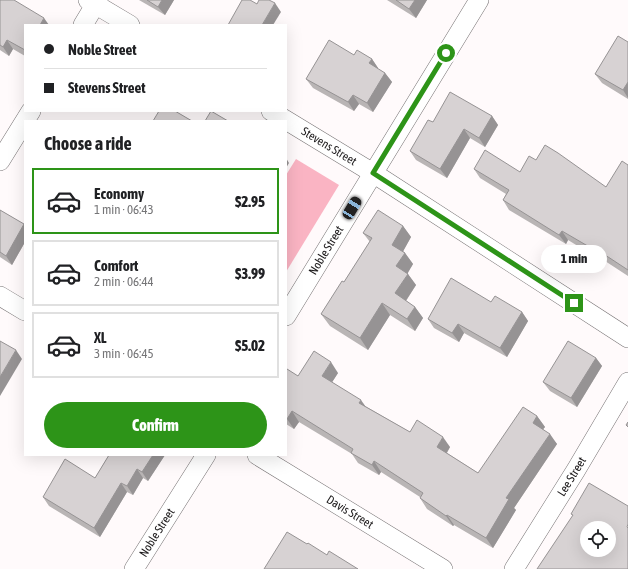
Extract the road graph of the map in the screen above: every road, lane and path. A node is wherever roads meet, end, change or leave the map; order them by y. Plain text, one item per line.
1 (479, 0) edge
2 (94, 1) edge
3 (83, 24) edge
4 (128, 24) edge
5 (273, 112) edge
6 (286, 120) edge
7 (24, 121) edge
8 (287, 121) edge
9 (0, 161) edge
10 (373, 173) junction
11 (0, 296) edge
12 (24, 310) edge
13 (287, 314) edge
14 (628, 338) edge
15 (628, 382) edge
16 (205, 456) edge
17 (259, 456) edge
18 (134, 569) edge
19 (443, 569) edge
20 (514, 569) edge

1 - 10 street, Noble Street
2 - 3 street
2 - 4 street
5 - 6 street, Stevens Street
7 - 9 street
8 - 10 street, Stevens Street
10 - 13 street, Noble Street
10 - 14 street, Stevens Street
11 - 12 street
15 - 20 street, Lee Street
16 - 18 street, Noble Street
17 - 19 street, Davis Street

